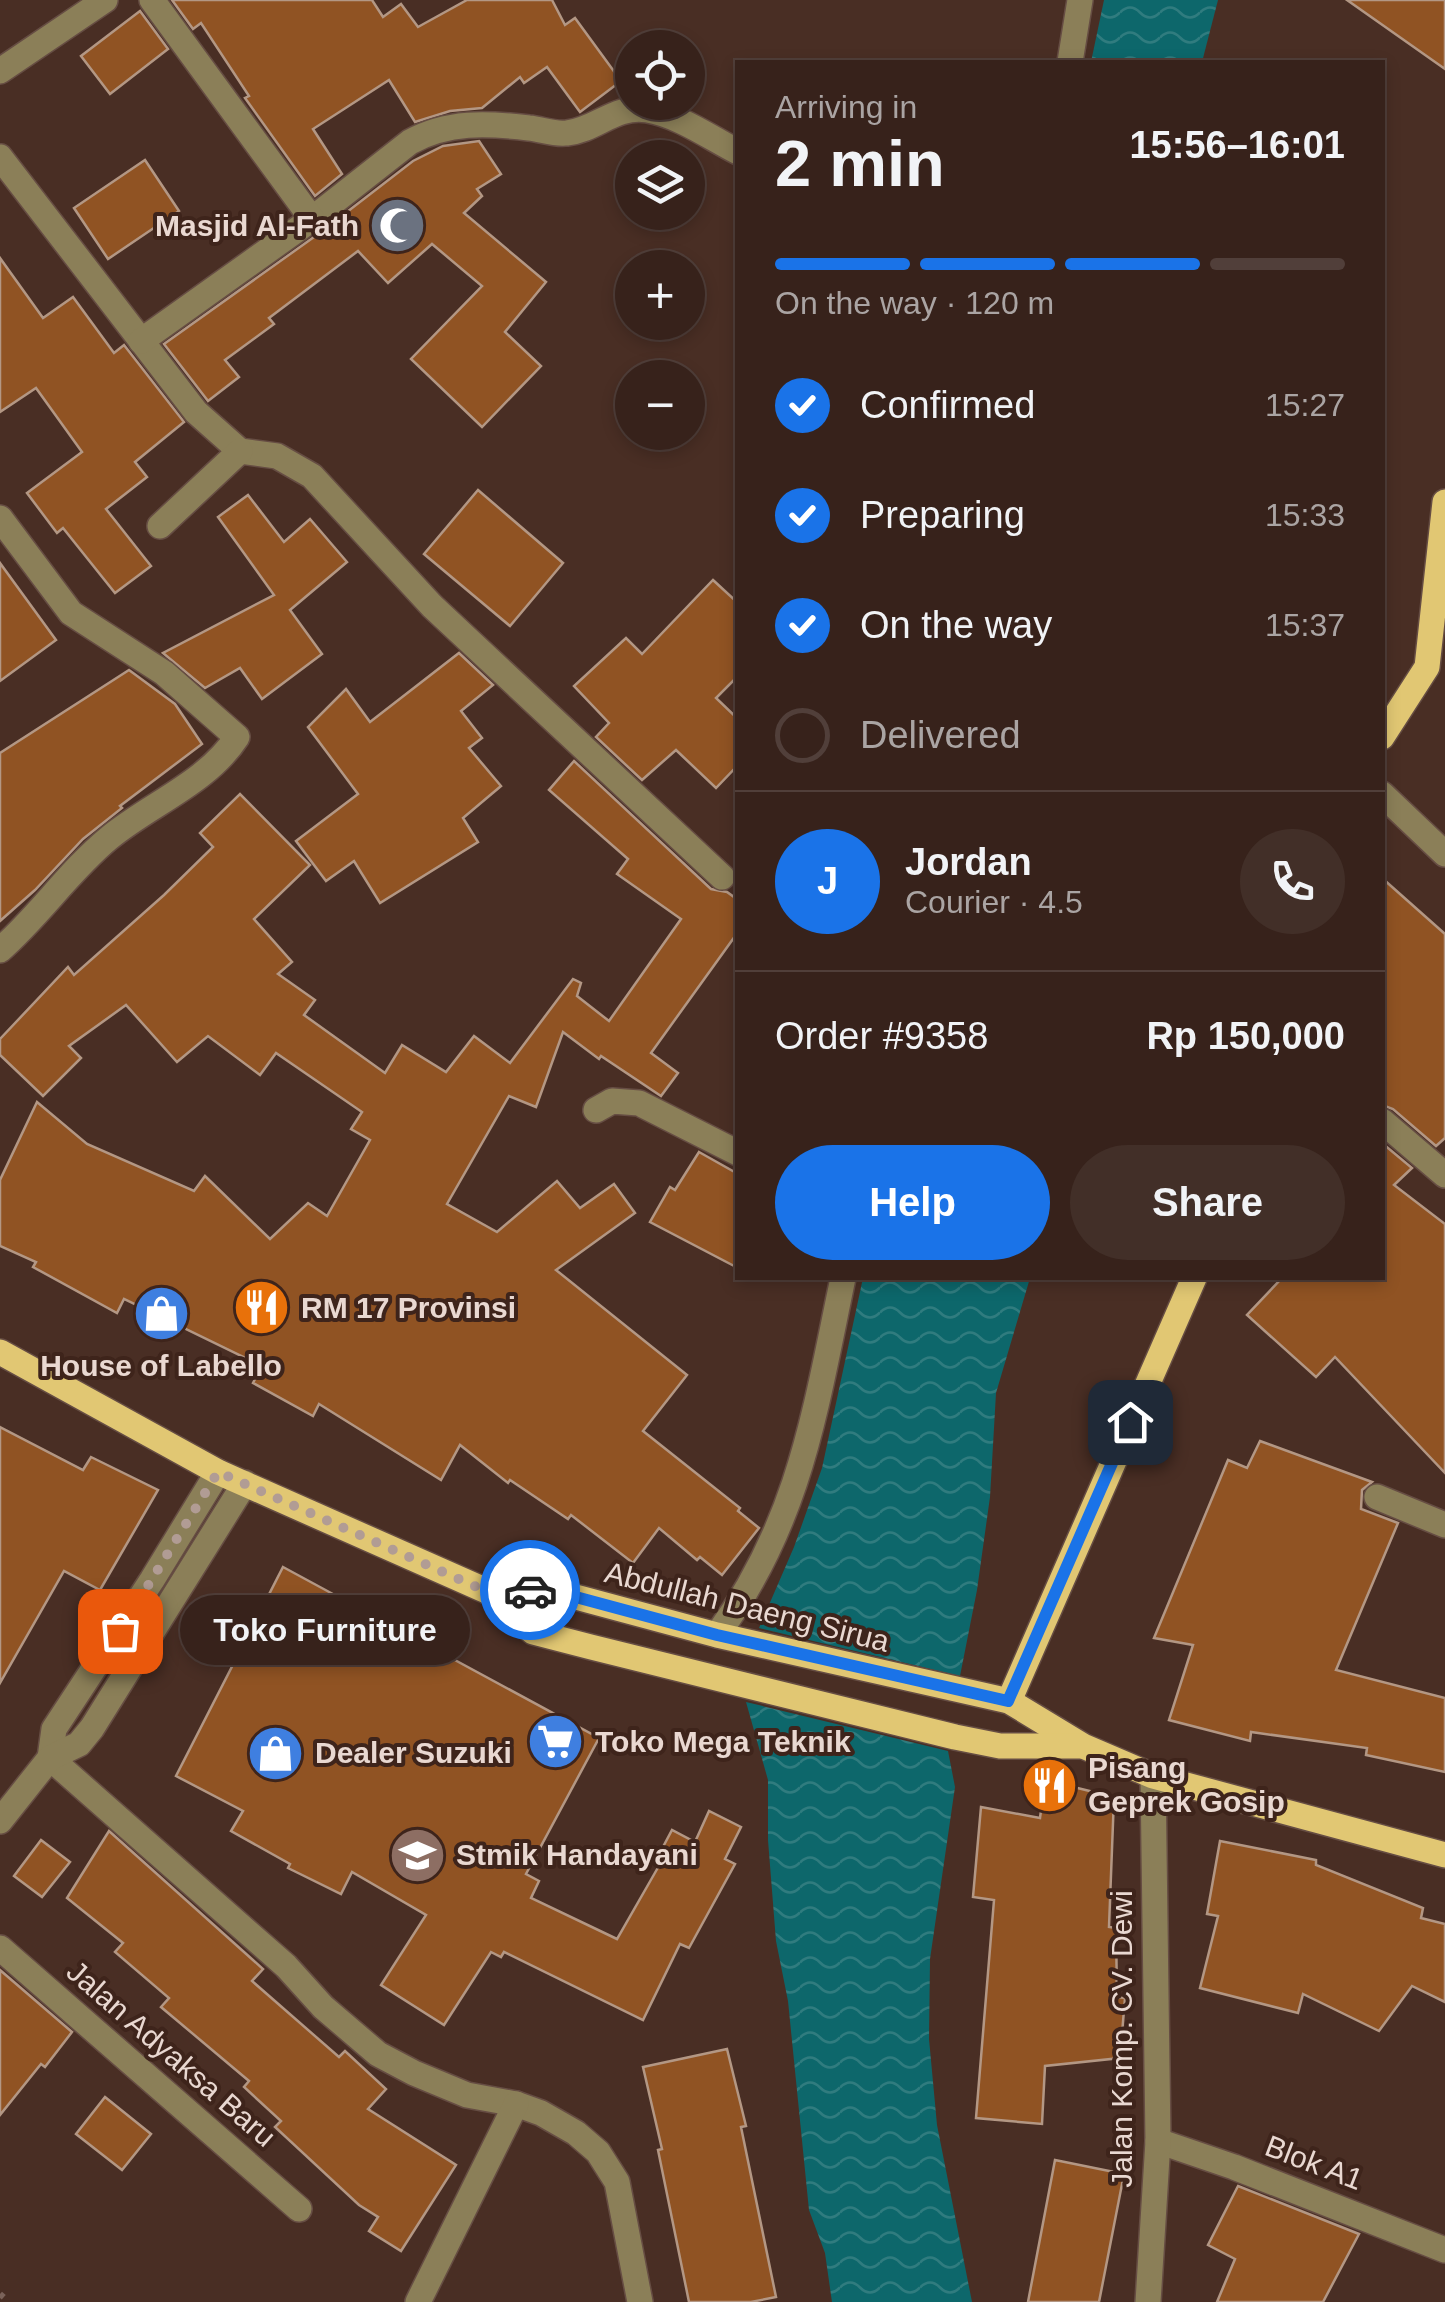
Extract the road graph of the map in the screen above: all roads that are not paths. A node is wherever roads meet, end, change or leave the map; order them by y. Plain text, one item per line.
1 (105, 0) edge
2 (152, 0) edge
3 (1080, 0) edge
4 (1070, 60) edge
5 (0, 71) edge
6 (735, 150) edge
7 (0, 157) edge
8 (312, 220) junction
9 (141, 341) junction
10 (240, 451) junction
11 (1445, 502) edge
12 (0, 518) edge
13 (160, 526) dead end
14 (1436, 675) edge
15 (1385, 732) edge
16 (1385, 797) edge
17 (1445, 854) edge
18 (722, 877) dead end
19 (0, 950) edge
20 (596, 1110) dead end
21 (1385, 1124) edge
22 (735, 1152) edge
23 (1445, 1176) edge
24 (843, 1280) edge
25 (1193, 1280) edge
26 (0, 1352) edge
27 (218, 1472) junction
28 (245, 1484) junction
29 (1378, 1497) dead end
30 (1445, 1526) edge
31 (488, 1592) junction
32 (717, 1635) junction
33 (1008, 1701) junction
34 (1083, 1746) junction
35 (50, 1758) junction
36 (1154, 1776) junction
37 (0, 1821) edge
38 (1445, 1855) edge
39 (0, 1948) edge
40 (516, 2104) junction
41 (1158, 2141) junction
42 (298, 2210) dead end
43 (1445, 2250) edge
44 (418, 2302) edge
45 (640, 2302) edge
46 (1148, 2302) edge

1 - 5 street
2 - 8 street
3 - 4 street
6 - 8 street
7 - 9 street
8 - 9 street
9 - 10 street
10 - 13 street
10 - 18 street
11 - 14 main road
12 - 19 street
14 - 15 main road
16 - 17 street
20 - 22 street
21 - 23 street
24 - 32 street
25 - 33 main road
26 - 27 main road, Abdullah Daeng Sirua
27 - 28 main road, Abdullah Daeng Sirua
27 - 35 street
28 - 31 main road, Abdullah Daeng Sirua
28 - 35 street
29 - 30 street
31 - 32 main road, Abdullah Daeng Sirua
31 - 34 main road
32 - 33 main road, Abdullah Daeng Sirua
33 - 34 main road, Abdullah Daeng Sirua
34 - 36 main road, Abdullah Daeng Sirua
35 - 37 street
35 - 40 street
36 - 38 main road, Abdullah Daeng Sirua
36 - 41 street, Jalan Komp. CV. Dewi
39 - 42 street, Jalan Adyaksa Baru
40 - 44 street
40 - 45 street
41 - 43 street, Blok A1
41 - 46 street, Jalan Komp. CV. Dewi

